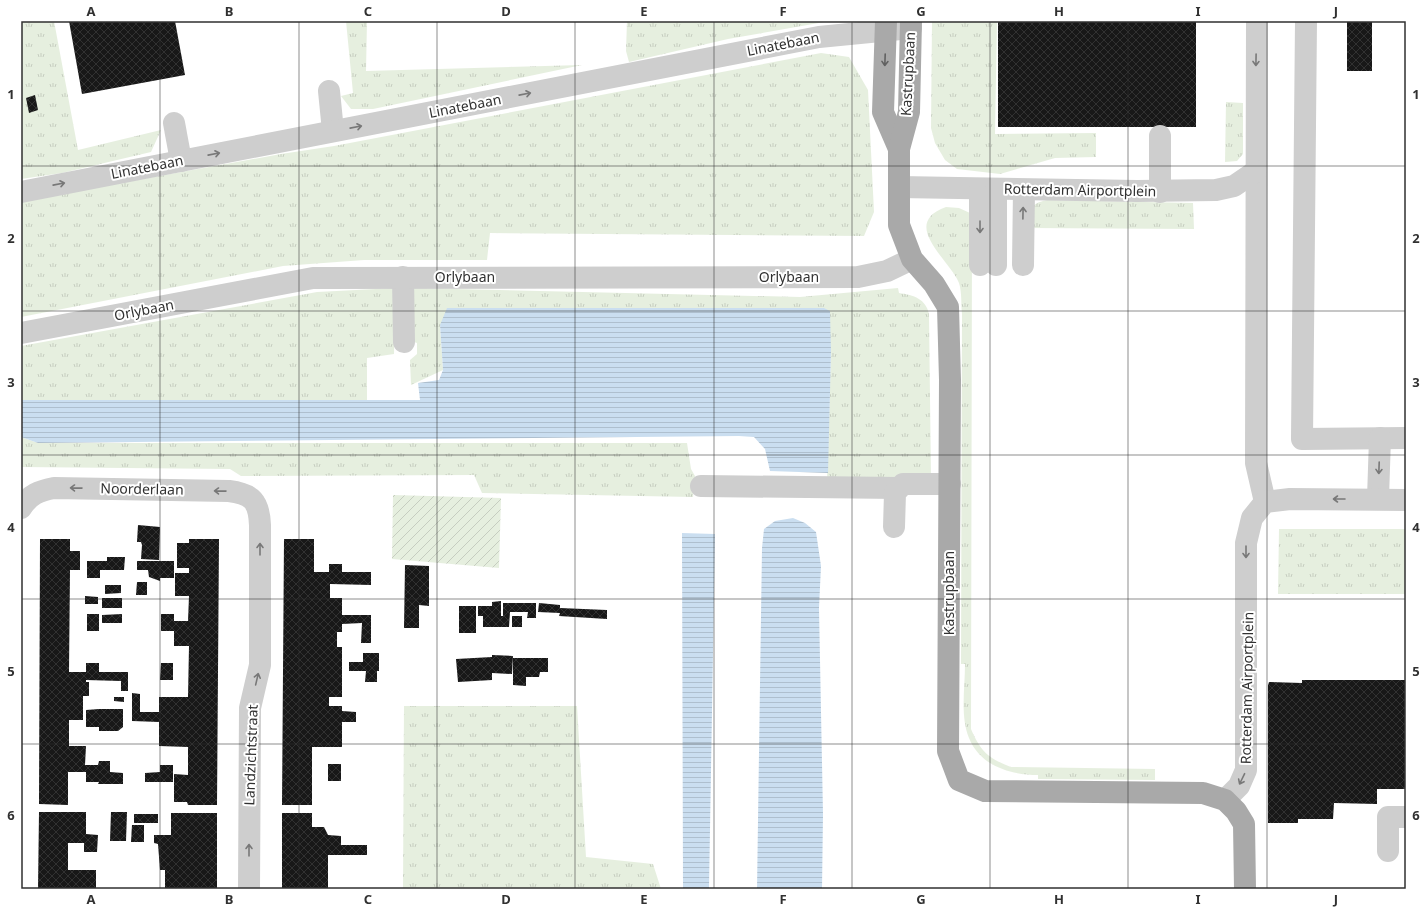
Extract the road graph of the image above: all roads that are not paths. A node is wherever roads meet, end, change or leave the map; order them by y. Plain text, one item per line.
1 (1257, 21) edge
2 (1306, 21) edge
3 (911, 24) edge
4 (886, 26) edge
5 (329, 91) dead end
6 (174, 123) dead end
7 (333, 131) junction
8 (1160, 136) dead end
9 (898, 149) junction
10 (181, 161) junction
11 (1256, 171) junction
12 (899, 187) junction
13 (1002, 189) junction
14 (21, 192) edge
15 (1160, 192) junction
16 (912, 259) junction
17 (403, 277) junction
18 (21, 333) edge
19 (404, 342) dead end
20 (1380, 438) junction
21 (1406, 438) edge
22 (950, 484) junction
23 (701, 486) dead end
24 (899, 488) junction
25 (1378, 498) junction
26 (1406, 500) edge
27 (1265, 502) junction
28 (24, 503) edge
29 (255, 503) joint
30 (894, 528) dead end
31 (1225, 800) junction
32 (1406, 817) edge
33 (1388, 851) dead end
34 (249, 889) edge
35 (1245, 889) edge

1 -> 11 street
2 - 20 street
3 - 4 street, Linatebaan
3 - 9 main road, Kastrupbaan
7 -> 4 street, Linatebaan
4 -> 9 main road, Kastrupbaan
5 - 7 street
6 - 10 street
10 -> 7 street, Linatebaan
8 - 15 street
9 - 12 main road, Kastrupbaan
14 -> 10 street, Linatebaan
11 - 15 street, Rotterdam Airportplein
11 - 27 street
12 - 13 street, Rotterdam Airportplein
12 - 16 main road, Kastrupbaan
13 -> 13 street
13 - 15 street, Rotterdam Airportplein
16 - 17 street, Orlybaan
16 - 22 main road, Kastrupbaan
17 - 18 street, Orlybaan
17 - 19 street
20 - 21 street
20 -> 25 street
22 - 24 street
22 - 31 main road, Kastrupbaan
23 - 24 street
24 - 30 street
25 - 26 street
25 -> 27 street
27 -> 31 street, Rotterdam Airportplein
29 -> 28 street, Noorderlaan
34 -> 29 street, Landzichtstraat
31 - 35 main road
32 - 33 street

